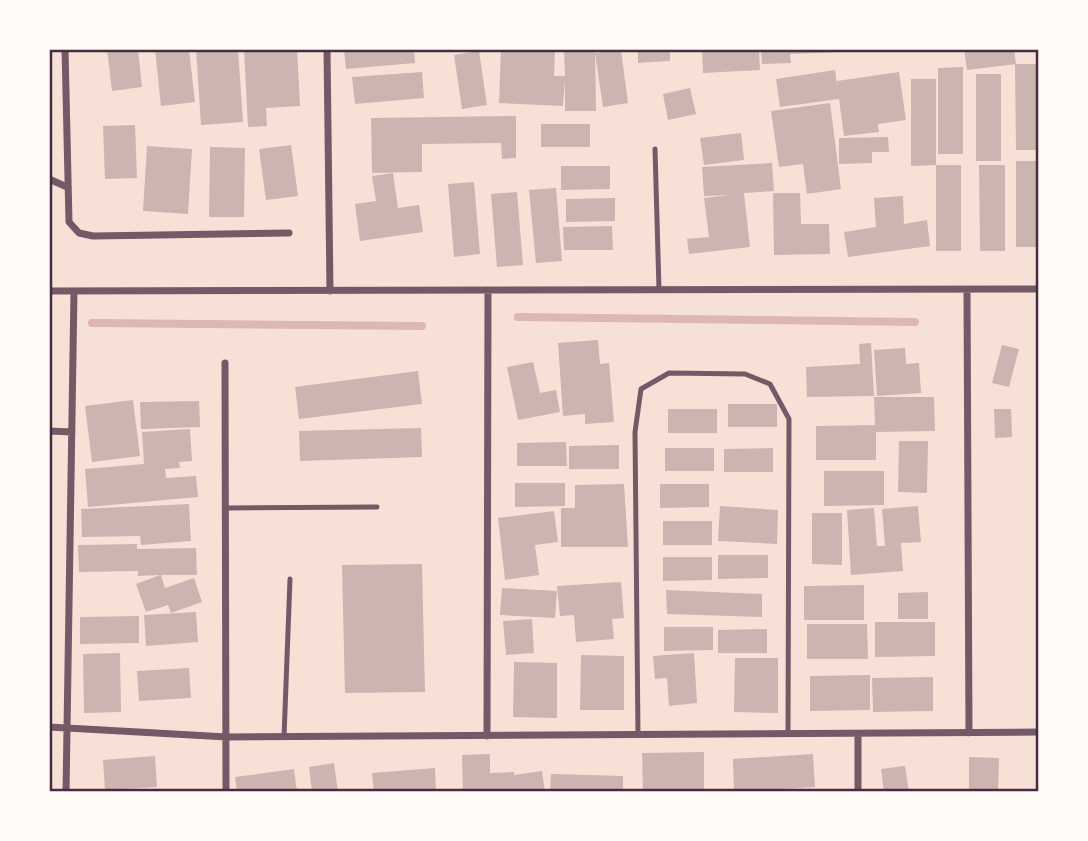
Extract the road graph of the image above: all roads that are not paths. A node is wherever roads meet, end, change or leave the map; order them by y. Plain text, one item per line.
1 (65, 49) edge
2 (327, 49) edge
3 (655, 149) dead end
4 (49, 179) edge
5 (67, 187) junction
6 (289, 233) dead end
7 (488, 289) junction
8 (1039, 289) edge
9 (659, 290) junction
10 (967, 290) junction
11 (49, 291) edge
12 (74, 291) junction
13 (330, 291) junction
14 (225, 363) dead end
15 (49, 431) edge
16 (72, 432) junction
17 (226, 508) junction
18 (377, 508) dead end
19 (290, 579) dead end
20 (49, 727) edge
21 (66, 728) junction
22 (1039, 732) edge
23 (969, 733) junction
24 (788, 734) junction
25 (858, 734) junction
26 (638, 735) junction
27 (487, 736) junction
28 (227, 737) junction
29 (284, 737) junction
30 (66, 792) edge
31 (226, 792) edge
32 (858, 792) edge

1 - 5 street
2 - 13 street
3 - 9 lane
4 - 5 street
5 - 6 street
7 - 9 street
7 - 13 street
7 - 27 street
8 - 10 street
9 - 10 street
10 - 23 street
11 - 12 street
12 - 13 street
12 - 16 street
14 - 17 street
15 - 16 street
16 - 21 street
17 - 18 lane
17 - 28 street
19 - 29 lane
20 - 21 street
21 - 28 street
21 - 30 street
22 - 23 street
23 - 25 street
24 - 25 street
24 - 26 street
24 - 26 lane
25 - 32 street
26 - 27 street
27 - 29 street
28 - 29 street
28 - 31 street

